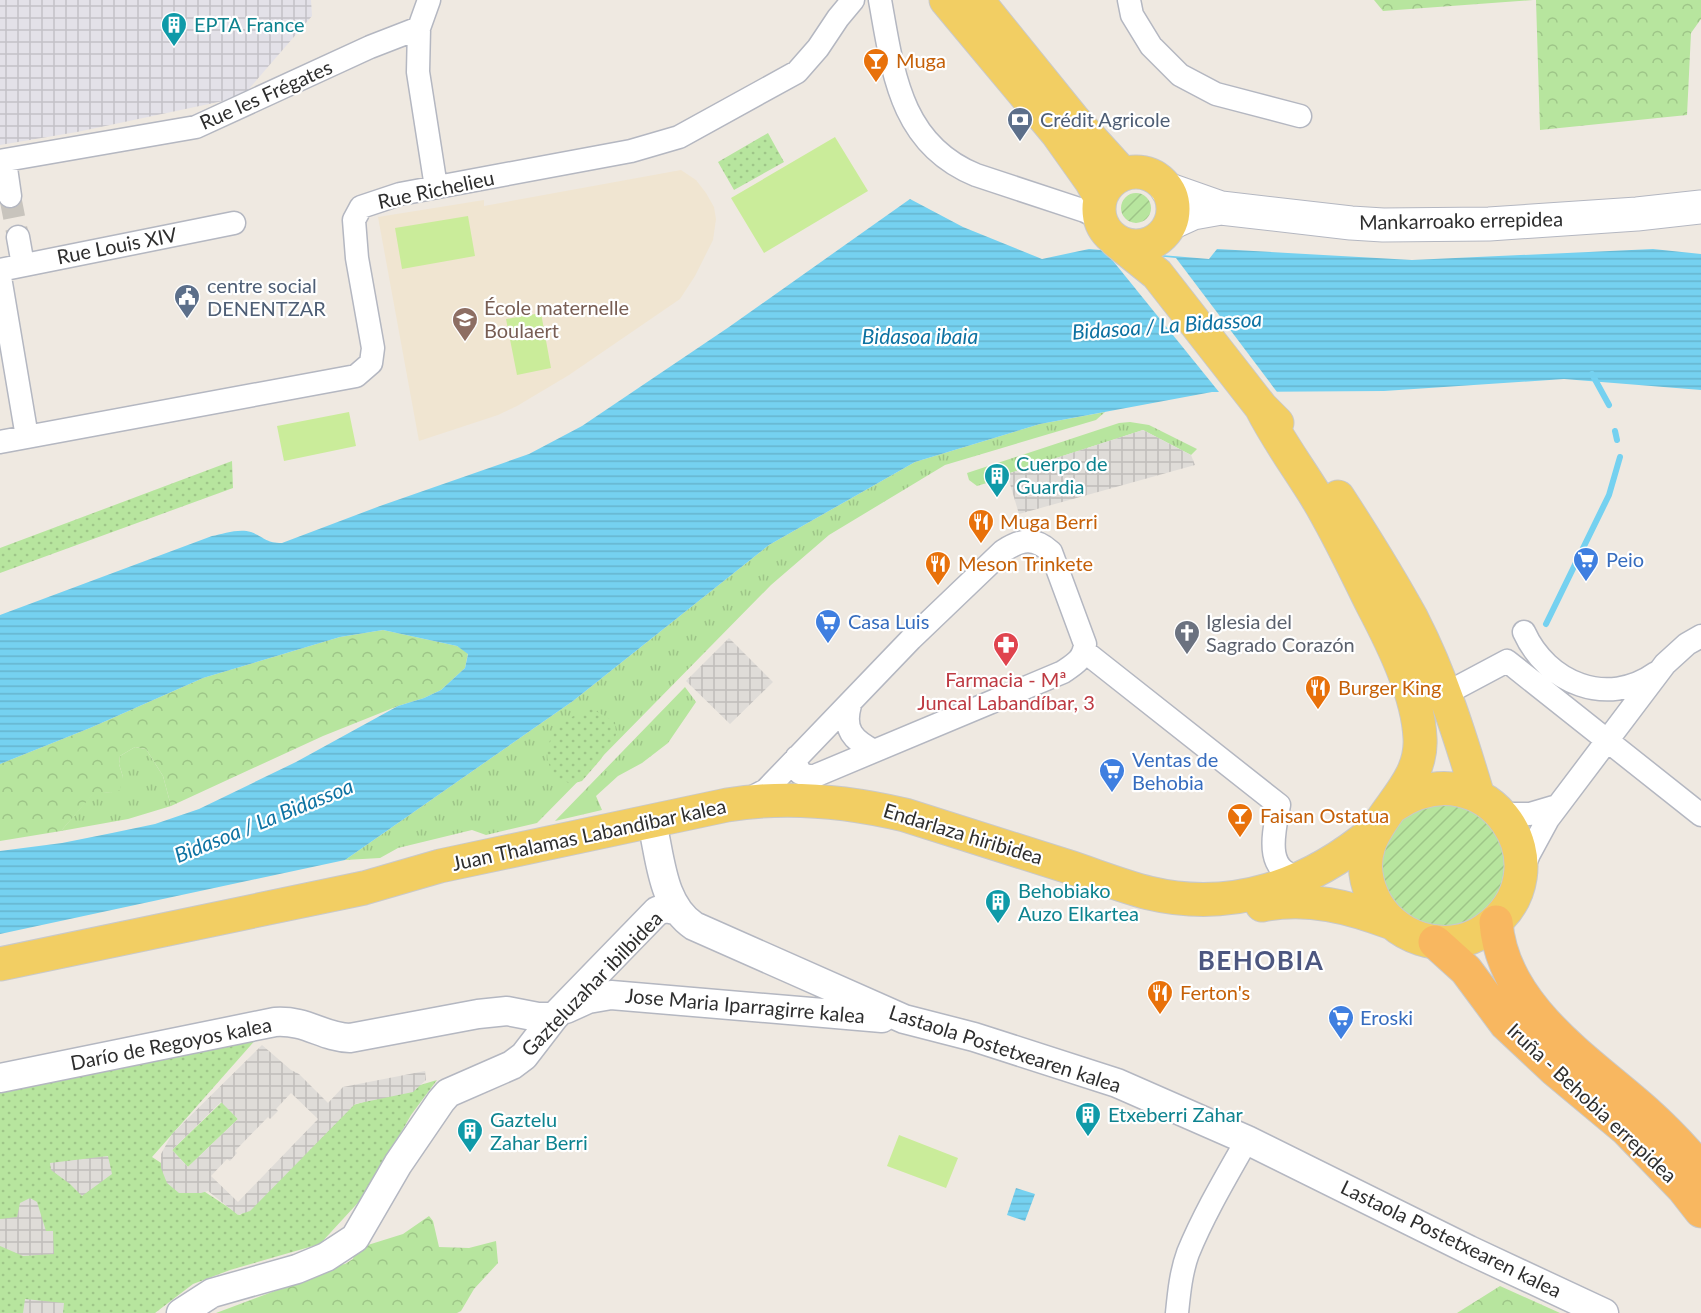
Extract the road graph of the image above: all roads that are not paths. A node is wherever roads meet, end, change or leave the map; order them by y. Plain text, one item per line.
1 (429, 0) edge
2 (853, 0) edge
3 (880, 0) edge
4 (946, 0) edge
5 (976, 0) edge
6 (1129, 0) edge
7 (419, 28) junction
8 (1300, 116) dead end
9 (3, 161) edge
10 (1123, 174) junction
11 (436, 187) junction
12 (1167, 189) junction
13 (10, 196) tunnel mouth
14 (1701, 207) edge
15 (1221, 208) junction
16 (1105, 219) junction
17 (234, 223) dead end
18 (1167, 228) junction
19 (18, 237) tunnel mouth
20 (23, 265) junction
21 (0, 270) edge
22 (1157, 274) junction
23 (0, 277) edge
24 (1259, 404) junction
25 (27, 437) junction
26 (0, 442) edge
27 (1701, 636) edge
28 (1084, 651) junction
29 (1507, 661) junction
30 (1662, 669) junction
31 (1445, 694) junction
32 (850, 705) junction
33 (1607, 740) junction
34 (874, 751) junction
35 (797, 757) junction
36 (742, 803) junction
37 (1489, 805) junction
38 (816, 806) junction
39 (1557, 806) junction
40 (1701, 815) edge
41 (1384, 818) junction
42 (654, 832) junction
43 (1305, 877) junction
44 (1520, 877) junction
45 (364, 888) junction
46 (675, 910) junction
47 (1496, 922) junction
48 (1392, 923) junction
49 (1435, 942) junction
50 (0, 964) edge
51 (1522, 992) junction
52 (554, 1017) junction
53 (904, 1020) junction
54 (0, 1078) edge
55 (1247, 1140) junction
56 (1701, 1141) edge
57 (1701, 1169) edge
58 (1701, 1211) edge
59 (1182, 1311) edge
60 (181, 1313) edge
61 (1604, 1313) edge

1 - 7 street
2 - 11 street, Rue Richelieu
3 - 16 street
4 - 16 main road
5 - 10 main road
6 - 8 street
7 - 9 street, Rue les Frégates
7 - 11 street
9 - 13 street
10 - 12 main road
10 - 16 main road
11 - 25 street, Rue Richelieu
12 - 15 main road, Mankarroako errepidea
12 - 18 main road
14 - 15 main road, Mankarroako errepidea
15 - 18 main road, Mankarroako errepidea
16 - 18 main road
16 - 22 main road
17 - 20 street, Rue Louis XIV
18 - 22 main road
19 - 20 street
20 - 21 street, Rue Louis XIV
22 - 24 main road
23 - 25 street
24 - 31 main road
24 - 41 main road
25 - 26 street, Rue Richelieu
27 - 30 street
28 - 32 street
28 - 34 street
28 - 43 street
29 - 30 street
29 - 31 street
29 - 33 street
30 - 33 street
31 - 37 main road
32 - 34 street
32 - 35 street
33 - 39 street
33 - 40 street
34 - 35 street
35 - 36 street
36 - 38 main road, Juan Thalamas Labandibar kalea
36 - 45 main road, Juan Thalamas Labandibar kalea
37 - 39 street
37 - 41 main road
37 - 44 main road
38 - 42 main road, Juan Thalamas Labandibar kalea
38 - 43 main road, Endarlaza hiribidea
38 - 48 main road, Endarlaza hiribidea
39 - 44 street
41 - 43 main road, Endarlaza hiribidea
41 - 48 main road
42 - 45 main road, Juan Thalamas Labandibar kalea
42 - 46 street
44 - 47 main road
45 - 50 main road, Juan Thalamas Labandibar kalea
46 - 52 street, Gazteluzahar ibilbidea
46 - 53 street, Lastaola Postetxearen kalea
47 - 49 main road
47 - 51 highway, Iruña - Behobia errepidea
48 - 49 main road
49 - 58 highway, Iruña - Behobia errepidea
51 - 56 highway, Iruña - Behobia errepidea
51 - 57 highway, Iruña - Behobia errepidea
52 - 53 street, Jose Maria Iparragirre kalea
52 - 54 street, Darío de Regoyos kalea
52 - 60 street, Gazteluzahar ibilbidea
53 - 55 street, Lastaola Postetxearen kalea
55 - 59 street
55 - 61 street, Lastaola Postetxearen kalea

